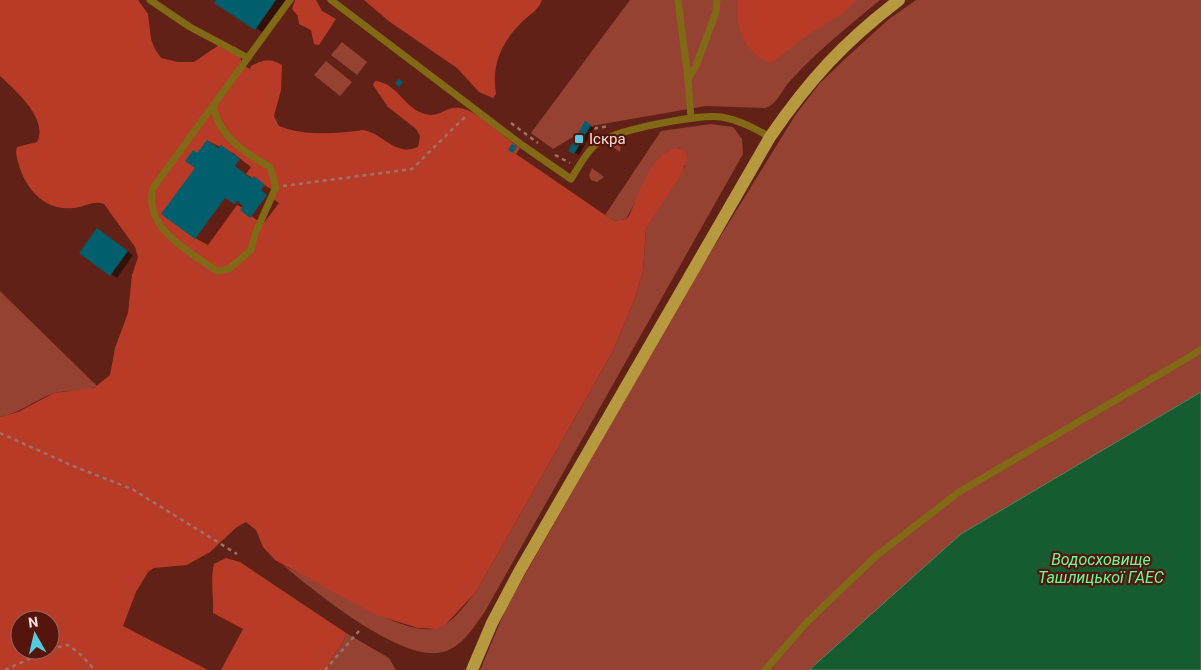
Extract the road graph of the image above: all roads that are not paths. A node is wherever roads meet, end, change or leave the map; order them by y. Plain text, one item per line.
1 (150, 0) edge
2 (290, 0) edge
3 (330, 0) edge
4 (678, 0) edge
5 (717, 0) edge
6 (898, 0) edge
7 (248, 58) junction
8 (688, 79) junction
9 (214, 105) junction
10 (692, 118) junction
11 (770, 137) junction
12 (1201, 350) edge
13 (472, 670) edge
14 (765, 670) edge

1 - 7 lane
2 - 7 lane
3 - 10 lane
4 - 8 lane
5 - 8 lane
6 - 11 main road
7 - 9 lane
8 - 10 lane
9 - 9 lane
10 - 11 lane
11 - 13 main road
12 - 14 lane

